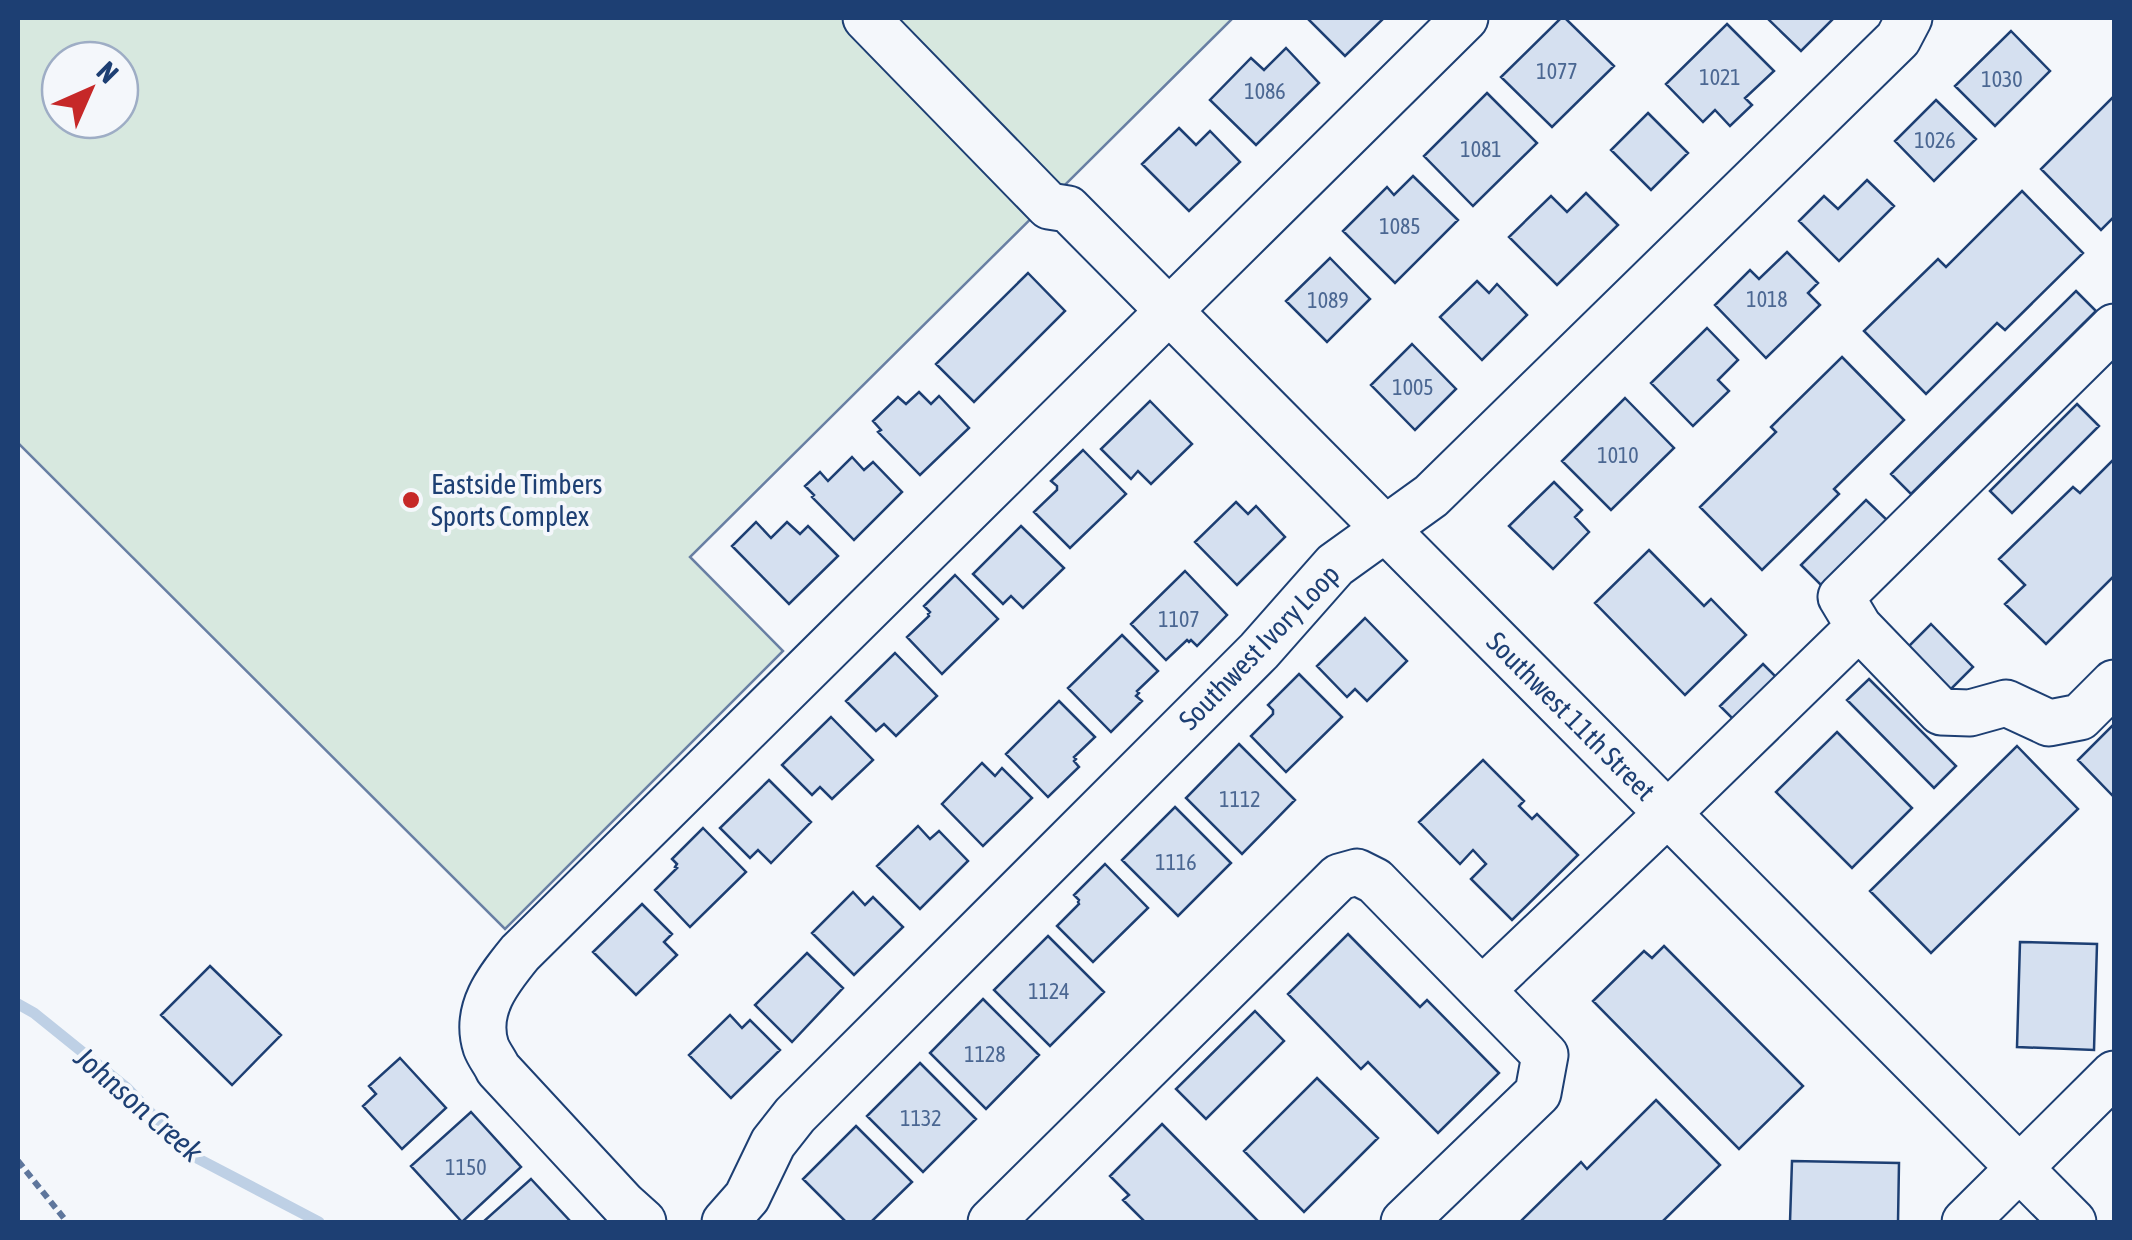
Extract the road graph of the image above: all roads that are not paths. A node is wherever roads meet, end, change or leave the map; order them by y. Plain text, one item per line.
1 (866, 18) edge
2 (1465, 18) edge
3 (1908, 18) edge
4 (1169, 311) junction
5 (2114, 327) edge
6 (1385, 529) junction
7 (1859, 628) junction
8 (2114, 682) edge
9 (1668, 814) junction
10 (1482, 990) junction
11 (2114, 1074) edge
12 (2019, 1168) junction
13 (643, 1222) edge
14 (725, 1222) edge
15 (992, 1222) edge
16 (1404, 1222) edge
17 (1965, 1222) edge
18 (2073, 1222) edge

1 - 4 street, Southwest 11th Street
2 - 4 street
3 - 6 street, Southwest Ivory Loop
4 - 6 street, Southwest 11th Street
4 - 13 street
5 - 7 street
6 - 9 street, Southwest 11th Street
6 - 14 street, Southwest Ivory Loop
7 - 8 street
7 - 9 street
9 - 10 street
9 - 12 street, Southwest 11th Street
10 - 15 street
10 - 16 street
11 - 12 street
12 - 17 street
12 - 18 street, Southwest 11th Street

